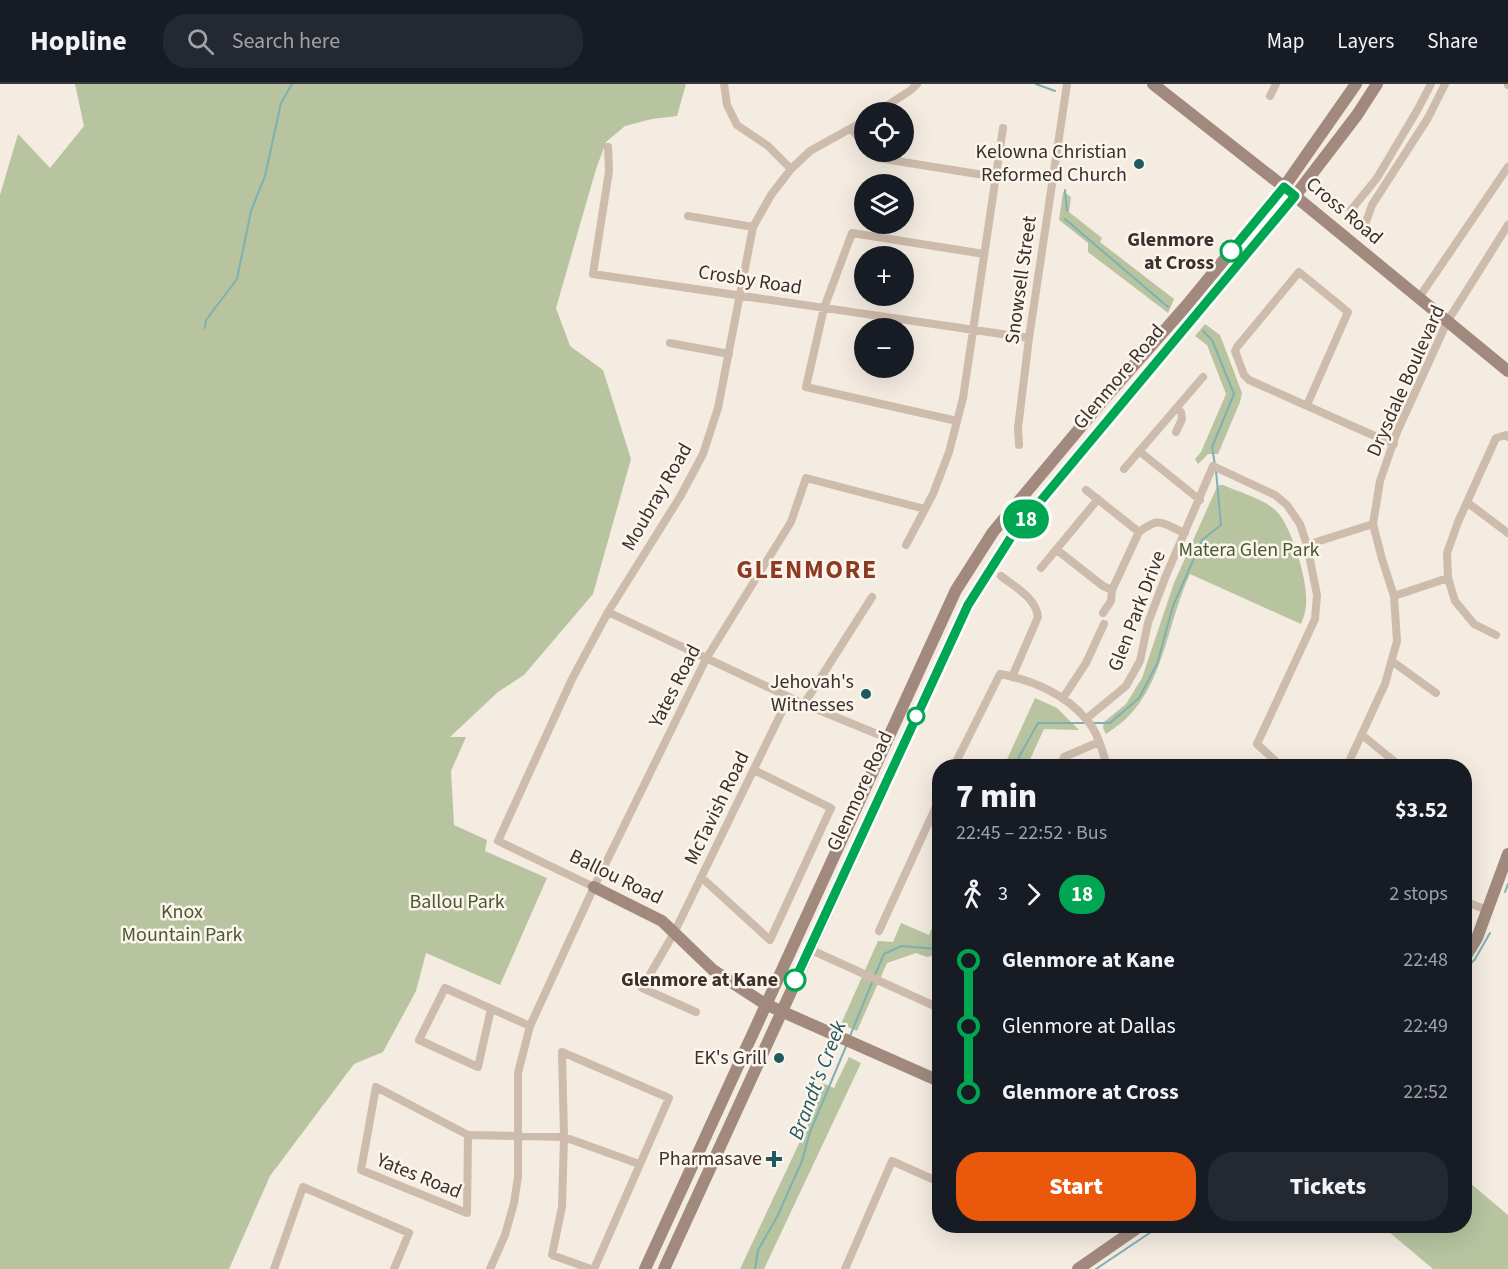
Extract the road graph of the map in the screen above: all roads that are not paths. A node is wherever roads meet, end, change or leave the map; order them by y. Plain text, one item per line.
1 (724, 84) edge
2 (1067, 84) edge
3 (1276, 84) edge
4 (1356, 84) edge
5 (1377, 84) edge
6 (1431, 84) edge
7 (1445, 84) edge
8 (1155, 85) edge
9 (911, 86) edge
10 (1270, 96) dead end
11 (1422, 101) junction
12 (890, 102) edge
13 (1433, 106) junction
14 (854, 127) edge
15 (1003, 128) dead end
16 (851, 129) junction
17 (854, 132) edge
18 (609, 147) dead end
19 (903, 162) edge
20 (1508, 167) edge
21 (791, 169) junction
22 (996, 177) junction
23 (1284, 187) junction
24 (1295, 196) junction
25 (1356, 205) junction
26 (1369, 212) junction
27 (688, 216) dead end
28 (1508, 225) edge
29 (753, 227) junction
30 (984, 254) junction
31 (740, 295) junction
32 (1418, 299) junction
33 (824, 308) junction
34 (1447, 322) junction
35 (973, 329) junction
36 (1029, 338) junction
37 (670, 343) dead end
38 (729, 354) junction
39 (1508, 371) edge
40 (1203, 377) dead end
41 (1307, 405) junction
42 (1176, 408) junction
43 (957, 421) junction
44 (1176, 432) dead end
45 (1508, 437) edge
46 (1394, 444) junction
47 (1019, 445) dead end
48 (1139, 451) junction
49 (1124, 469) dead end
50 (1086, 490) dead end
51 (1098, 499) junction
52 (1200, 500) junction
53 (1468, 503) junction
54 (925, 509) junction
55 (1373, 525) junction
56 (1139, 532) junction
57 (1185, 533) junction
58 (1508, 533) edge
59 (1307, 544) junction
60 (906, 545) dead end
61 (1057, 550) junction
62 (1041, 568) dead end
63 (1001, 576) dead end
64 (1448, 578) junction
65 (1112, 590) junction
66 (1394, 596) junction
67 (872, 597) dead end
68 (608, 612) junction
69 (1103, 613) dead end
70 (1104, 624) dead end
71 (1496, 635) dead end
72 (706, 659) junction
73 (1393, 662) junction
74 (1012, 676) junction
75 (1436, 693) dead end
76 (789, 697) junction
77 (1063, 698) junction
78 (804, 704) junction
79 (1086, 719) junction
80 (1362, 735) junction
81 (887, 738) junction
82 (1099, 742) junction
83 (958, 759) edge
84 (1064, 759) edge
85 (1105, 759) edge
86 (1273, 759) edge
87 (1350, 759) edge
88 (1391, 759) edge
89 (754, 770) junction
90 (932, 815) edge
91 (498, 841) joint
92 (1508, 854) edge
93 (701, 878) junction
94 (594, 887) junction
95 (1472, 904) edge
96 (1487, 910) junction
97 (879, 931) dead end
98 (674, 933) junction
99 (1472, 946) edge
100 (809, 949) junction
101 (765, 1004) junction
102 (932, 1005) edge
103 (491, 1009) junction
104 (781, 1010) junction
105 (696, 1012) dead end
106 (530, 1026) junction
107 (932, 1078) edge
108 (468, 1135) junction
109 (518, 1135) junction
110 (564, 1137) junction
111 (639, 1164) junction
112 (932, 1179) edge
113 (1130, 1233) edge
114 (274, 1269) edge
115 (394, 1269) edge
116 (490, 1269) edge
117 (593, 1269) edge
118 (645, 1269) edge
119 (664, 1269) edge
120 (845, 1269) edge
121 (1077, 1269) edge

1 - 21 street
2 - 36 street, Snowsell Street
3 - 10 street
4 - 23 main road, Glenmore Road
5 - 24 main road, Glenmore Road
6 - 11 street
7 - 13 street
8 - 23 main road, Cross Road
9 - 12 street
11 - 13 street
11 - 25 street
13 - 26 street
14 - 16 street, Moubray Road
15 - 22 street
16 - 17 street
16 - 21 street, Moubray Road
18 - 31 street, Crosby Road
19 - 22 street
20 - 32 street
21 - 29 street, Moubray Road
22 - 30 street
23 - 24 main road, Cross Road
23 - 81 main road, Glenmore Road
24 - 32 main road, Cross Road
24 - 100 main road, Glenmore Road
25 - 26 street
25 - 26 street
27 - 29 street
28 - 34 street, Drysdale Boulevard
29 - 31 street, Moubray Road
30 - 33 street
30 - 35 street
31 - 33 street, Crosby Road
31 - 38 street, Moubray Road
32 - 34 main road, Cross Road
33 - 35 street, Crosby Road
33 - 43 street
34 - 39 main road, Cross Road
34 - 46 street, Drysdale Boulevard
35 - 36 street, Crosby Road
35 - 43 street
36 - 47 street, Snowsell Street
37 - 38 street
38 - 68 street, Moubray Road
40 - 42 street
41 - 41 street
41 - 46 street
42 - 44 street
42 - 48 street
43 - 54 street
45 - 53 street
46 - 55 street, Drysdale Boulevard
48 - 49 street
48 - 52 street
50 - 51 street, Glen Park Drive
51 - 56 street, Glen Park Drive
51 - 61 street
52 - 57 street, Glen Park Drive
52 - 59 street, Glen Park Drive
53 - 58 street
53 - 64 street
54 - 60 street
54 - 72 street, Yates Road
55 - 59 street
55 - 66 street, Drysdale Boulevard
56 - 57 street, Glen Park Drive
56 - 65 street, Glen Park Drive
57 - 79 street, Glen Park Drive
59 - 86 street, Glen Park Drive
61 - 62 street
61 - 65 street, Glen Park Drive
63 - 74 street
64 - 66 street
64 - 71 street
65 - 69 street, Glen Park Drive
66 - 73 street, Drysdale Boulevard
67 - 78 street
68 - 72 street
68 - 91 street, Moubray Road
70 - 77 street
72 - 76 street
72 - 94 street, Yates Road
73 - 75 street
73 - 80 street, Drysdale Boulevard
74 - 77 street
74 - 83 street
76 - 78 street
76 - 89 street, McTavish Road
77 - 79 street
78 - 81 street
79 - 82 street
80 - 87 street, Drysdale Boulevard
80 - 88 street
81 - 101 main road, Glenmore Road
82 - 84 street
82 - 85 street
89 - 93 street, McTavish Road
89 - 93 street
90 - 97 street
91 - 94 street, Ballou Road
92 - 96 main road
93 - 98 street, McTavish Road
94 - 98 main road, Ballou Road
94 - 106 street, Yates Road
95 - 96 street
96 - 99 main road
98 - 101 main road, Ballou Road
98 - 105 street, McTavish Road
100 - 102 street
100 - 104 main road, Glenmore Road
101 - 104 main road, Ballou Road
101 - 118 main road, Glenmore Road
103 - 103 street
103 - 106 street
104 - 107 main road, Ballou Road
104 - 119 main road, Glenmore Road
106 - 109 street, Yates Road
108 - 108 street, Yates Road
108 - 109 street, Yates Road
109 - 110 street
109 - 116 street, Yates Road
110 - 111 street
110 - 111 street
110 - 117 street
111 - 117 street
112 - 120 street
113 - 121 main road
114 - 115 street

